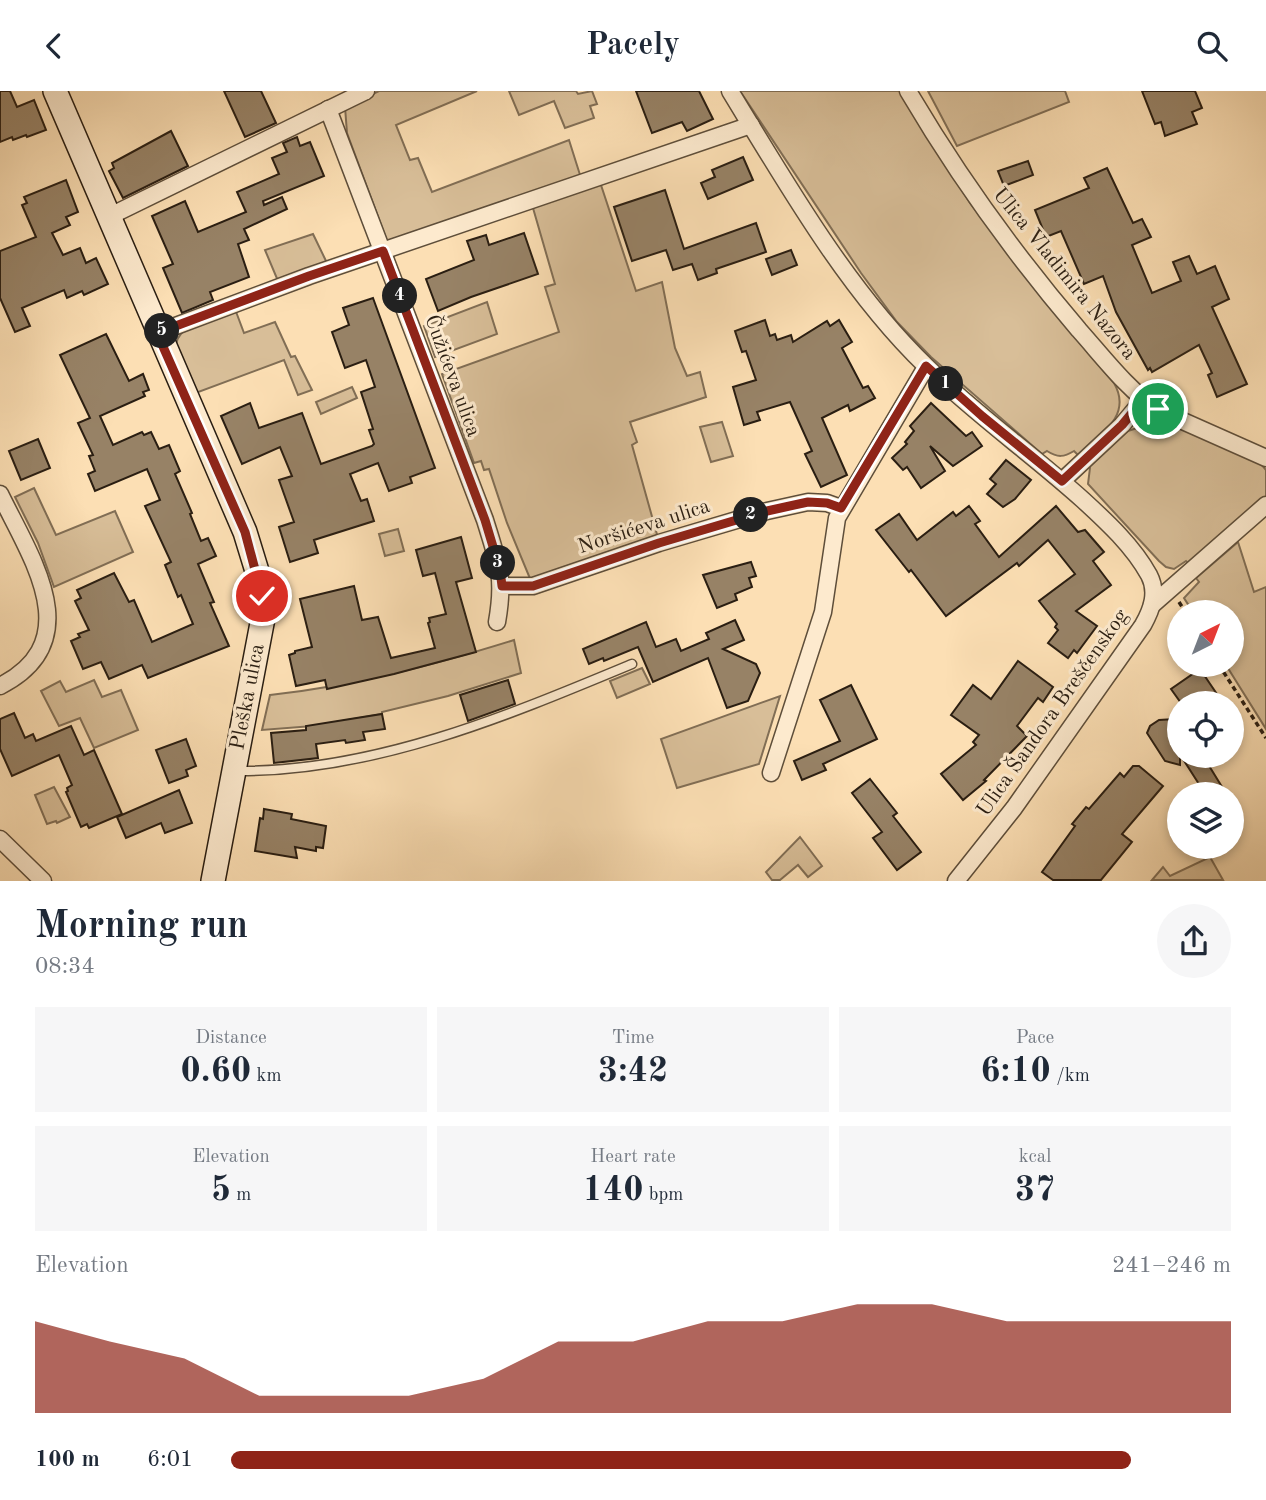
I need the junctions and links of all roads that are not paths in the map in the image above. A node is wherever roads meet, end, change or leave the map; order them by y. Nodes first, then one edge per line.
1 (55, 91) edge
2 (366, 91) edge
3 (730, 91) edge
4 (908, 91) edge
5 (328, 109) junction
6 (751, 125) junction
7 (108, 217) junction
8 (383, 251) junction
9 (157, 333) junction
10 (926, 366) junction
11 (1143, 400) junction
12 (1266, 458) edge
13 (1062, 481) junction
14 (0, 494) edge
15 (1266, 505) edge
16 (841, 508) junction
17 (502, 586) junction
18 (1152, 605) junction
19 (497, 622) dead end
20 (632, 664) dead end
21 (0, 686) edge
22 (234, 771) junction
23 (771, 773) dead end
24 (0, 839) edge
25 (43, 880) edge
26 (213, 880) edge
27 (956, 880) edge

1 - 7 street, Pleška ulica
2 - 5 street
3 - 6 street, Ulica Šandora Breščenskog
4 - 11 street, Ulica Vladimira Nazora
5 - 7 street
5 - 8 street, Čužićeva ulica
6 - 8 street
6 - 10 street, Ulica Šandora Breščenskog
7 - 9 street, Pleška ulica
8 - 9 street
8 - 17 street, Čužićeva ulica
9 - 22 street, Pleška ulica
10 - 13 street, Ulica Šandora Breščenskog
10 - 16 street
11 - 12 street, Ulica Vladimira Nazora
11 - 13 street
13 - 18 street, Ulica Šandora Breščenskog
14 - 21 street
15 - 18 street
16 - 17 street, Noršićeva ulica
16 - 23 street
17 - 19 street, Čužićeva ulica
18 - 27 street, Ulica Šandora Breščenskog
20 - 22 lane
22 - 26 street, Pleška ulica
24 - 25 street

